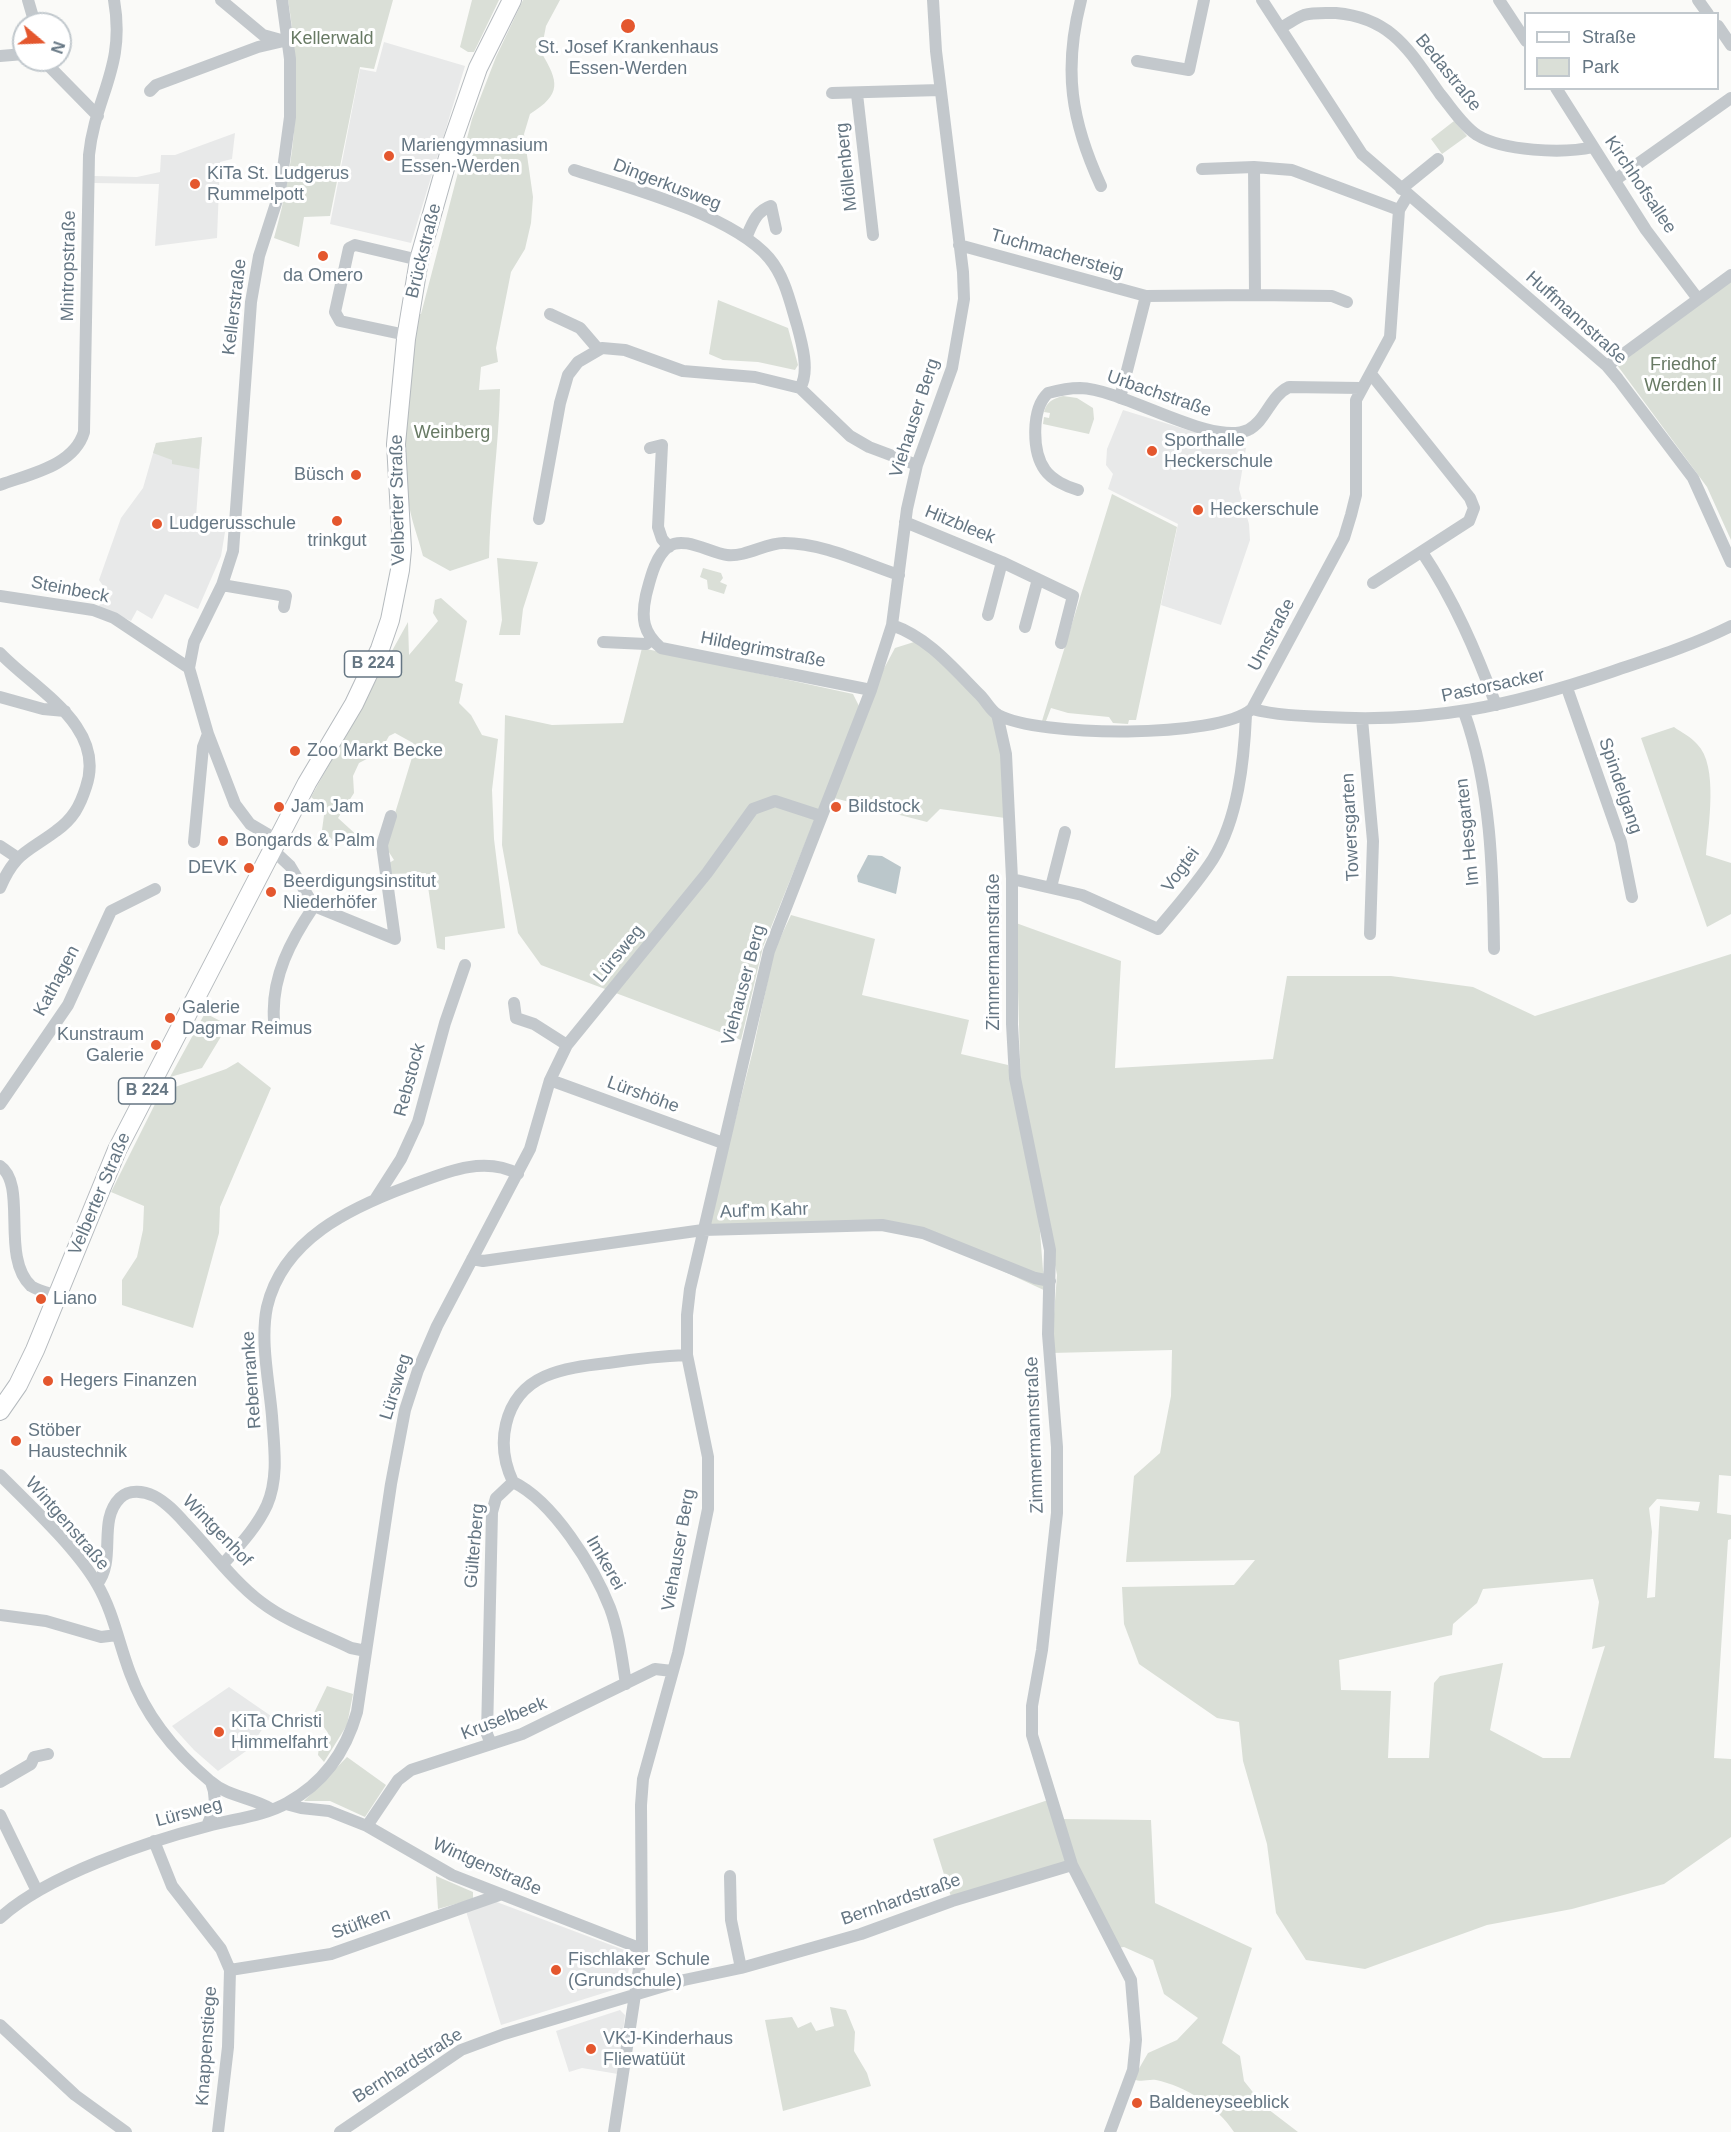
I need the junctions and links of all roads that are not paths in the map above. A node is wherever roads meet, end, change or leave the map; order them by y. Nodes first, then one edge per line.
1 (114, 0) edge
2 (220, 0) edge
3 (282, 0) edge
4 (512, 0) edge
5 (933, 0) edge
6 (1081, 0) edge
7 (1204, 0) edge
8 (1262, 0) edge
9 (1499, 0) edge
10 (1280, 28) junction
11 (1719, 28) edge
12 (1524, 38) edge
13 (288, 40) junction
14 (1731, 45) edge
15 (1137, 62) dead end
16 (56, 72) edge
17 (940, 90) junction
18 (1557, 90) edge
19 (150, 91) dead end
20 (832, 93) dead end
21 (857, 94) junction
22 (1731, 98) edge
23 (98, 116) junction
24 (1593, 147) junction
25 (1438, 159) dead end
26 (1254, 167) junction
27 (1202, 169) dead end
28 (574, 170) dead end
29 (1615, 180) junction
30 (1101, 186) dead end
31 (1404, 192) junction
32 (1399, 210) junction
33 (776, 229) dead end
34 (873, 235) dead end
35 (746, 238) junction
36 (959, 245) junction
37 (419, 260) junction
38 (1731, 275) edge
39 (1146, 296) junction
40 (1255, 296) junction
41 (1698, 299) junction
42 (1347, 302) dead end
43 (549, 314) dead end
44 (406, 335) junction
45 (598, 350) junction
46 (1607, 366) junction
47 (1371, 374) junction
48 (800, 388) junction
49 (1360, 388) junction
50 (1120, 398) junction
51 (650, 448) dead end
52 (916, 465) junction
53 (0, 485) edge
54 (1078, 490) dead end
55 (539, 519) dead end
56 (905, 522) junction
57 (669, 547) junction
58 (1422, 552) junction
59 (1002, 562) junction
60 (1731, 562) edge
61 (899, 575) junction
62 (1038, 579) junction
63 (1373, 583) dead end
64 (222, 585) junction
65 (0, 596) edge
66 (284, 607) dead end
67 (988, 615) dead end
68 (892, 625) junction
69 (1731, 626) edge
70 (1025, 627) dead end
71 (651, 640) junction
72 (603, 642) dead end
73 (1061, 643) dead end
74 (0, 653) edge
75 (189, 668) junction
76 (1567, 688) junction
77 (871, 690) junction
78 (0, 697) edge
79 (1496, 705) junction
80 (65, 711) junction
81 (1249, 712) junction
82 (1464, 712) junction
83 (997, 714) junction
84 (1362, 719) junction
85 (208, 734) junction
86 (391, 816) dead end
87 (821, 816) junction
88 (1065, 832) dead end
89 (194, 842) dead end
90 (0, 846) edge
91 (277, 846) junction
92 (18, 858) junction
93 (1012, 879) junction
94 (1051, 887) junction
95 (0, 888) edge
96 (155, 889) dead end
97 (1632, 897) dead end
98 (314, 906) junction
99 (1370, 934) dead end
100 (1494, 950) dead end
101 (465, 965) dead end
102 (514, 1003) dead end
103 (274, 1020) dead end
104 (567, 1045) junction
105 (550, 1080) junction
106 (0, 1104) edge
107 (723, 1143) junction
108 (0, 1166) edge
109 (518, 1174) junction
110 (376, 1198) junction
111 (703, 1230) junction
112 (472, 1259) junction
113 (1050, 1281) junction
114 (58, 1296) junction
115 (687, 1355) junction
116 (0, 1411) edge
117 (0, 1475) edge
118 (513, 1482) junction
119 (224, 1563) junction
120 (97, 1584) junction
121 (0, 1615) edge
122 (117, 1635) junction
123 (366, 1652) junction
124 (672, 1671) junction
125 (626, 1684) junction
126 (491, 1744) junction
127 (48, 1754) dead end
128 (0, 1782) edge
129 (211, 1782) junction
130 (286, 1804) junction
131 (271, 1809) junction
132 (0, 1815) edge
133 (207, 1826) junction
134 (367, 1826) junction
135 (154, 1841) junction
136 (1072, 1865) junction
137 (730, 1876) dead end
138 (38, 1891) junction
139 (499, 1895) junction
140 (0, 1918) edge
141 (642, 1949) junction
142 (741, 1968) junction
143 (230, 1970) junction
144 (636, 1994) junction
145 (0, 2025) edge
146 (126, 2132) edge
147 (218, 2132) edge
148 (340, 2132) edge
149 (614, 2132) edge
150 (1110, 2132) edge

1 - 23 street, Mintropstraße
2 - 13 street
3 - 13 street, Kellerstraße
4 - 37 main road, Brückstraße / B 224
5 - 17 street, Viehauser Berg
6 - 30 street
7 - 15 street
8 - 10 street, Huffmannstraße
9 - 12 street
10 - 24 street, Bedastraße
10 - 31 street, Huffmannstraße
11 - 14 street
13 - 19 street
13 - 64 street, Kellerstraße
16 - 23 street
17 - 21 street
17 - 36 street, Viehauser Berg
18 - 24 street, Kirchhofsallee
20 - 21 street
21 - 34 street, Möllenberg
22 - 29 street
23 - 53 street, Mintropstraße
24 - 29 street, Kirchhofsallee
25 - 31 street
26 - 27 street
26 - 32 street
26 - 40 street
28 - 35 street, Dingerkusweg
29 - 41 street, Kirchhofsallee
31 - 32 street
31 - 46 street, Huffmannstraße
32 - 47 street
33 - 35 street
35 - 48 street, Dingerkusweg
36 - 39 street, Tuchmachersteig
36 - 52 street, Viehauser Berg
37 - 44 main road, Brückstraße / B 224
37 - 44 street
38 - 41 street
39 - 40 street, Tuchmachersteig
39 - 50 street
40 - 42 street, Tuchmachersteig
41 - 46 street
43 - 45 street
44 - 91 main road, Velberter Straße / B 224
45 - 48 street
45 - 55 street
46 - 60 street, Huffmannstraße
47 - 49 street
47 - 58 street
48 - 52 street
49 - 50 street, Urbachstraße
49 - 81 street, Umstraße
50 - 54 street, Urbachstraße
51 - 57 street
52 - 56 street, Viehauser Berg
56 - 59 street, Hitzbleek
56 - 61 street, Viehauser Berg
57 - 61 street
57 - 71 street
58 - 63 street
58 - 79 street
59 - 62 street, Hitzbleek
59 - 67 street, Hitzbleek
61 - 68 street, Viehauser Berg
62 - 70 street
62 - 73 street, Hitzbleek
64 - 66 street
64 - 75 street, Kellerstraße
65 - 75 street, Steinbeck
68 - 77 street, Viehauser Berg
68 - 83 street
69 - 76 street, Pastorsacker
71 - 72 street, Hildegrimstraße
71 - 77 street, Hildegrimstraße
74 - 80 street
75 - 85 street, Kellerstraße
76 - 79 street, Pastorsacker
76 - 97 street, Spindelgang
77 - 87 street, Viehauser Berg
78 - 80 street
79 - 82 street, Pastorsacker
80 - 92 street
81 - 83 street
81 - 84 street, Pastorsacker
81 - 94 street, Vogtei
82 - 84 street, Pastorsacker
82 - 100 street, Im Hesgarten
83 - 93 street, Zimmermannstraße
84 - 99 street, Towersgarten
85 - 89 street
85 - 91 street, Kellerstraße
86 - 98 street
87 - 104 street, Lürsweg
87 - 107 street, Viehauser Berg
88 - 94 street
90 - 92 street
91 - 98 street
91 - 114 main road, Velberter Straße / B 224
92 - 95 street
93 - 94 street, Vogtei
93 - 113 street, Zimmermannstraße
96 - 106 street, Kathagen
98 - 103 street
101 - 110 street, Rebstock
102 - 104 street
104 - 105 street, Lürsweg
105 - 107 street, Lürshöhe
105 - 109 street, Lürsweg
107 - 111 street, Viehauser Berg
108 - 114 street
109 - 110 street, Rebenranke
109 - 112 street, Lürsweg
110 - 119 street, Rebenranke
111 - 112 street, Auf'm Kahr
111 - 113 street, Auf'm Kahr
111 - 115 street, Viehauser Berg
112 - 123 street, Lürsweg
113 - 136 street, Zimmermannstraße
114 - 116 main road, Velberter Straße / B 224
115 - 118 street
115 - 124 street, Viehauser Berg
117 - 120 street, Wintgenstraße
118 - 125 street, Imkerei
118 - 126 street, Gülterberg
119 - 120 street, Wintgenhof
119 - 123 street, Wintgenhof
120 - 122 street, Wintgenstraße
121 - 122 street
122 - 129 street, Wintgenstraße
123 - 130 street, Lürsweg
124 - 125 street, Kruselbeek
124 - 141 street, Viehauser Berg
125 - 126 street, Kruselbeek
126 - 134 street, Kruselbeek
127 - 128 street
129 - 131 street, Wintgenstraße
129 - 133 street
130 - 131 street, Lürsweg
130 - 134 street, Wintgenstraße
131 - 133 street, Lürsweg
132 - 138 street
133 - 135 street, Lürsweg
134 - 139 street, Wintgenstraße
135 - 138 street, Lürsweg
135 - 143 street, Knappenstiege
136 - 142 street, Bernhardstraße
136 - 150 street, Zimmermannstraße
137 - 142 street
138 - 140 street, Lürsweg
139 - 141 street, Wintgenstraße
139 - 143 street, Stüfken
141 - 144 street, Viehauser Berg
142 - 144 street, Bernhardstraße
143 - 147 street, Knappenstiege
144 - 148 street, Bernhardstraße
144 - 149 street, Viehauser Berg
145 - 146 street

